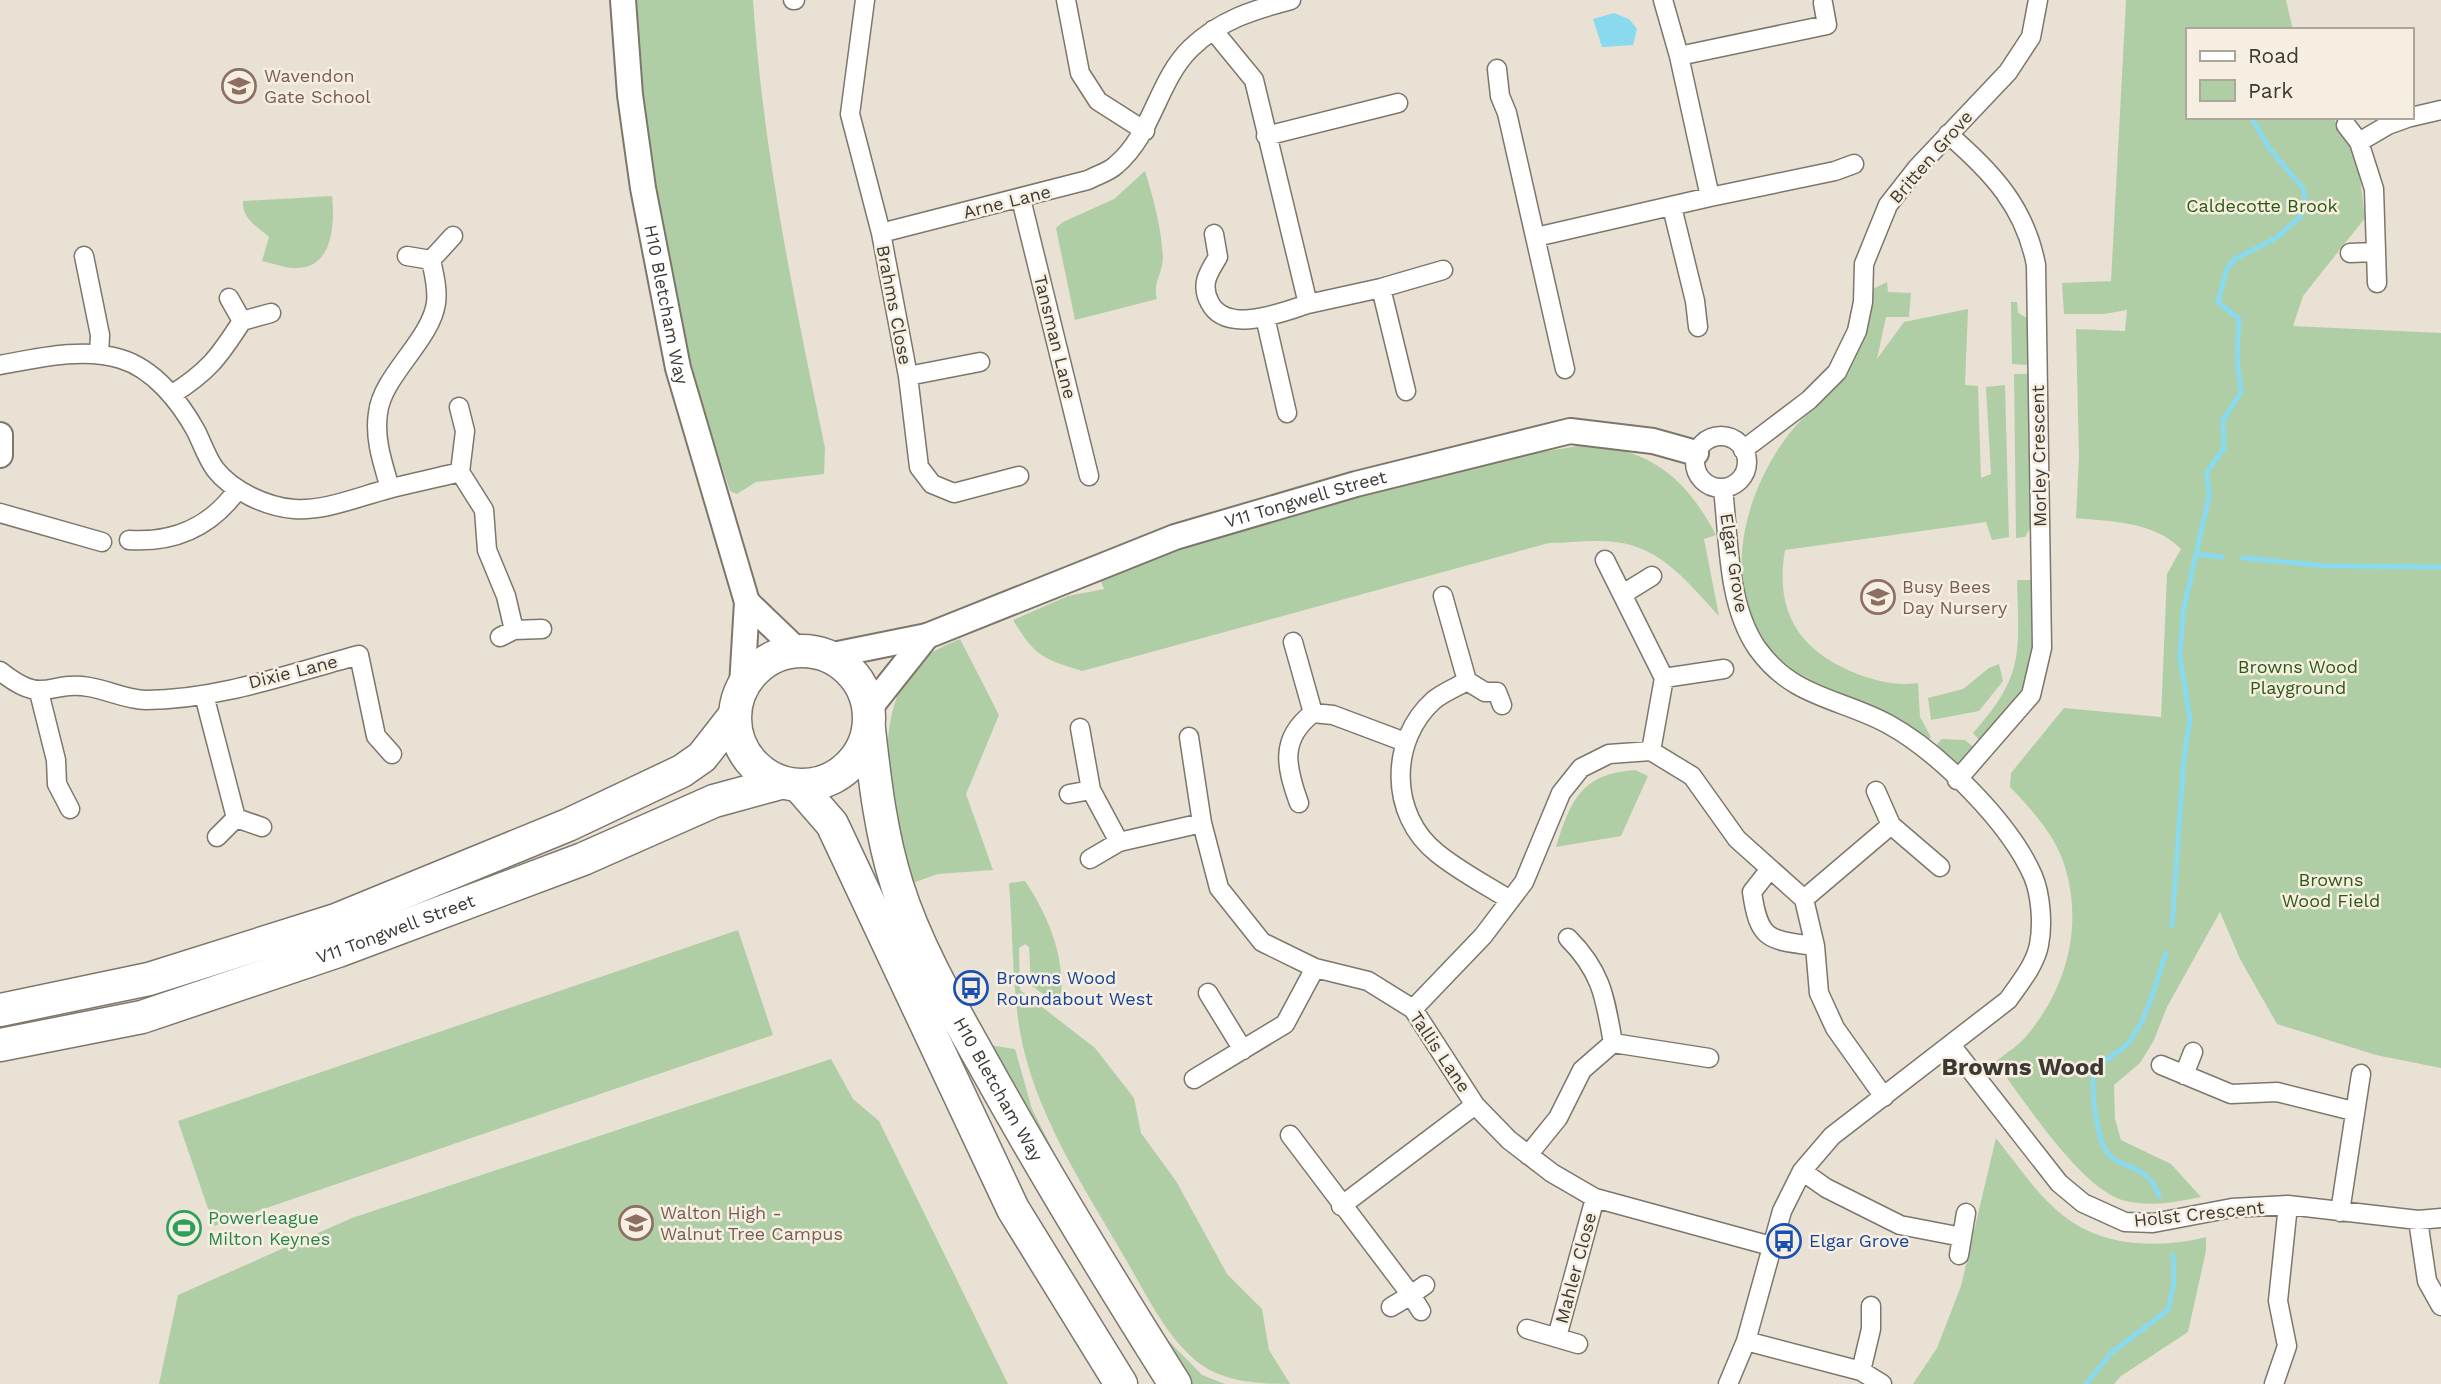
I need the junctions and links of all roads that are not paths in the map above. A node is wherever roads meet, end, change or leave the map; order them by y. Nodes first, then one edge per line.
1 (624, 0) edge
2 (865, 0) edge
3 (1066, 0) edge
4 (1291, 0) edge
5 (1663, 0) edge
6 (2038, 0) edge
7 (1823, 3) dead end
8 (1213, 30) junction
9 (1679, 56) junction
10 (1497, 69) dead end
11 (1398, 103) dead end
12 (2441, 110) edge
13 (2413, 117) edge
14 (2405, 119) edge
15 (2346, 125) dead end
16 (1145, 131) junction
17 (1948, 134) junction
18 (1266, 136) junction
19 (2359, 142) junction
20 (1854, 164) dead end
21 (1710, 197) junction
22 (1021, 199) junction
23 (1672, 207) junction
24 (881, 233) junction
25 (1214, 234) dead end
26 (453, 236) dead end
27 (1536, 237) junction
28 (2374, 252) junction
29 (2350, 253) dead end
30 (407, 256) dead end
31 (84, 257) dead end
32 (431, 260) junction
33 (1443, 270) dead end
34 (2377, 283) dead end
35 (1381, 288) junction
36 (229, 298) dead end
37 (1308, 304) junction
38 (271, 313) dead end
39 (1265, 317) junction
40 (242, 321) junction
41 (1698, 327) dead end
42 (99, 354) junction
43 (980, 362) dead end
44 (0, 365) edge
45 (1565, 369) dead end
46 (908, 376) junction
47 (1405, 391) dead end
48 (171, 395) junction
49 (459, 407) dead end
50 (1287, 413) dead end
51 (0, 435) edge
52 (1743, 450) junction
53 (1696, 453) junction
54 (0, 455) edge
55 (460, 472) junction
56 (1019, 476) dead end
57 (1089, 476) dead end
58 (390, 488) junction
59 (238, 489) junction
60 (1723, 489) junction
61 (0, 513) edge
62 (130, 540) dead end
63 (102, 542) dead end
64 (1605, 561) dead end
65 (1652, 576) dead end
66 (1623, 594) junction
67 (1443, 596) dead end
68 (747, 602) junction
69 (542, 629) dead end
70 (927, 635) junction
71 (1293, 642) dead end
72 (797, 650) junction
73 (828, 656) junction
74 (1724, 669) dead end
75 (0, 671) edge
76 (1664, 678) junction
77 (1467, 681) junction
78 (39, 692) junction
79 (204, 695) junction
80 (738, 701) junction
81 (1502, 705) dead end
82 (1312, 713) junction
83 (869, 719) junction
84 (1080, 728) dead end
85 (1189, 737) dead end
86 (1405, 742) junction
87 (1651, 751) junction
88 (392, 754) dead end
89 (1957, 780) junction
90 (789, 784) junction
91 (1091, 790) junction
92 (1876, 791) dead end
93 (1069, 794) dead end
94 (1299, 803) dead end
95 (70, 809) dead end
96 (236, 818) junction
97 (1202, 823) junction
98 (1891, 825) junction
99 (262, 827) dead end
100 (217, 837) dead end
101 (1119, 842) junction
102 (1090, 859) dead end
103 (1940, 867) dead end
104 (1770, 869) junction
105 (1804, 899) junction
106 (1510, 900) junction
107 (1568, 938) dead end
108 (1815, 946) junction
109 (907, 948) junction
110 (1315, 968) junction
111 (1208, 993) dead end
112 (1413, 1009) junction
113 (0, 1010) edge
114 (1613, 1043) junction
115 (0, 1045) edge
116 (1951, 1045) junction
117 (1243, 1050) junction
118 (2193, 1052) dead end
119 (1710, 1058) dead end
120 (2161, 1065) dead end
121 (2361, 1074) dead end
122 (2184, 1075) junction
123 (1194, 1079) dead end
124 (1884, 1097) junction
125 (1475, 1105) junction
126 (2353, 1111) junction
127 (1290, 1135) dead end
128 (1528, 1155) junction
129 (1802, 1171) junction
130 (1595, 1198) junction
131 (2288, 1205) junction
132 (1341, 1206) junction
133 (2340, 1212) junction
134 (1966, 1213) dead end
135 (2441, 1218) edge
136 (2417, 1220) junction
137 (1771, 1246) junction
138 (1418, 1290) junction
139 (2441, 1306) edge
140 (1391, 1307) dead end
141 (1871, 1307) dead end
142 (1422, 1311) dead end
143 (1527, 1329) dead end
144 (1556, 1337) junction
145 (1746, 1340) junction
146 (1578, 1344) dead end
147 (1861, 1371) junction
148 (1115, 1380) edge
149 (1175, 1384) edge
150 (1728, 1384) edge
151 (1882, 1384) edge
152 (2274, 1384) edge

1 - 68 street, H10 Bletcham Way
2 - 24 street
3 - 16 street
4 - 8 street, Arne Lane
5 - 9 street
6 - 17 street, Britten Grove
7 - 9 street
8 - 16 street, Arne Lane
8 - 18 street
9 - 21 street
10 - 27 street
11 - 18 street
12 - 13 street
14 - 19 street
15 - 19 street
16 - 22 street, Arne Lane
17 - 52 street, Britten Grove
17 - 89 street, Morley Crescent
18 - 37 street
19 - 28 street
20 - 21 street
21 - 23 street
22 - 24 street, Arne Lane
22 - 57 street, Tansman Lane
23 - 27 street
23 - 41 street
24 - 46 street, Brahms Close
25 - 39 street
26 - 32 street
27 - 45 street
28 - 29 street
28 - 34 street
30 - 32 street
31 - 42 street
32 - 58 street
33 - 35 street
35 - 37 street
35 - 47 street
36 - 40 street
37 - 39 street
38 - 40 street
39 - 50 street
40 - 48 street
42 - 44 street
42 - 48 street
43 - 46 street, Brahms Close
46 - 56 street, Brahms Close
48 - 59 street
49 - 55 street
51 - 54 street
52 - 53 street
52 - 60 street
53 - 60 street
53 - 70 street, V11 Tongwell Street
55 - 58 street
55 - 69 street
58 - 59 street
59 - 62 street
60 - 89 street, Elgar Grove
61 - 63 street
64 - 66 street
65 - 66 street
66 - 76 street
67 - 77 street
68 - 72 street
68 - 80 street, H10 Bletcham Way
70 - 73 street, V11 Tongwell Street
70 - 83 street
71 - 82 street
72 - 73 highway
72 - 80 highway
73 - 83 highway
74 - 76 street
75 - 78 street
76 - 87 street
77 - 81 street
77 - 86 street
78 - 79 street, Dixie Lane
78 - 95 street
79 - 88 street, Dixie Lane
79 - 96 street
80 - 90 highway
80 - 113 highway, V11 Tongwell Street
82 - 86 street
82 - 94 street
83 - 90 highway
83 - 109 highway, H10 Bletcham Way
84 - 91 street
85 - 97 street, Tallis Lane
86 - 106 street
87 - 104 street
87 - 106 street
89 - 116 street, Elgar Grove
90 - 109 highway, H10 Bletcham Way
90 - 115 highway, V11 Tongwell Street
91 - 93 street
91 - 101 street
92 - 98 street
96 - 99 street
96 - 100 street
97 - 101 street
97 - 110 street, Tallis Lane
98 - 103 street
98 - 105 street
101 - 102 street
104 - 105 street
104 - 108 street
105 - 108 street
106 - 112 street
107 - 114 street
108 - 124 street
109 - 148 highway, H10 Bletcham Way
109 - 149 highway, H10 Bletcham Way
110 - 112 street, Tallis Lane
110 - 117 street
111 - 117 street
112 - 125 street, Tallis Lane
114 - 119 street
114 - 128 street
116 - 124 street, Elgar Grove
116 - 131 street, Holst Crescent
117 - 123 street
118 - 122 street
120 - 122 street
121 - 126 street
122 - 126 street
124 - 129 street, Elgar Grove
125 - 128 street, Tallis Lane
125 - 132 street
126 - 133 street
127 - 132 street
128 - 130 street, Tallis Lane
129 - 134 street
129 - 137 street, Elgar Grove
130 - 137 street, Tallis Lane
130 - 144 street, Mahler Close
131 - 133 street, Holst Crescent
131 - 152 street
132 - 138 street
133 - 136 street, Holst Crescent
135 - 136 street, Holst Crescent
136 - 139 street
137 - 145 street, Elgar Grove
138 - 140 street
138 - 142 street
141 - 147 street
143 - 144 street, Mahler Close
144 - 146 street, Mahler Close
145 - 147 street
145 - 150 street, Elgar Grove
147 - 151 street

